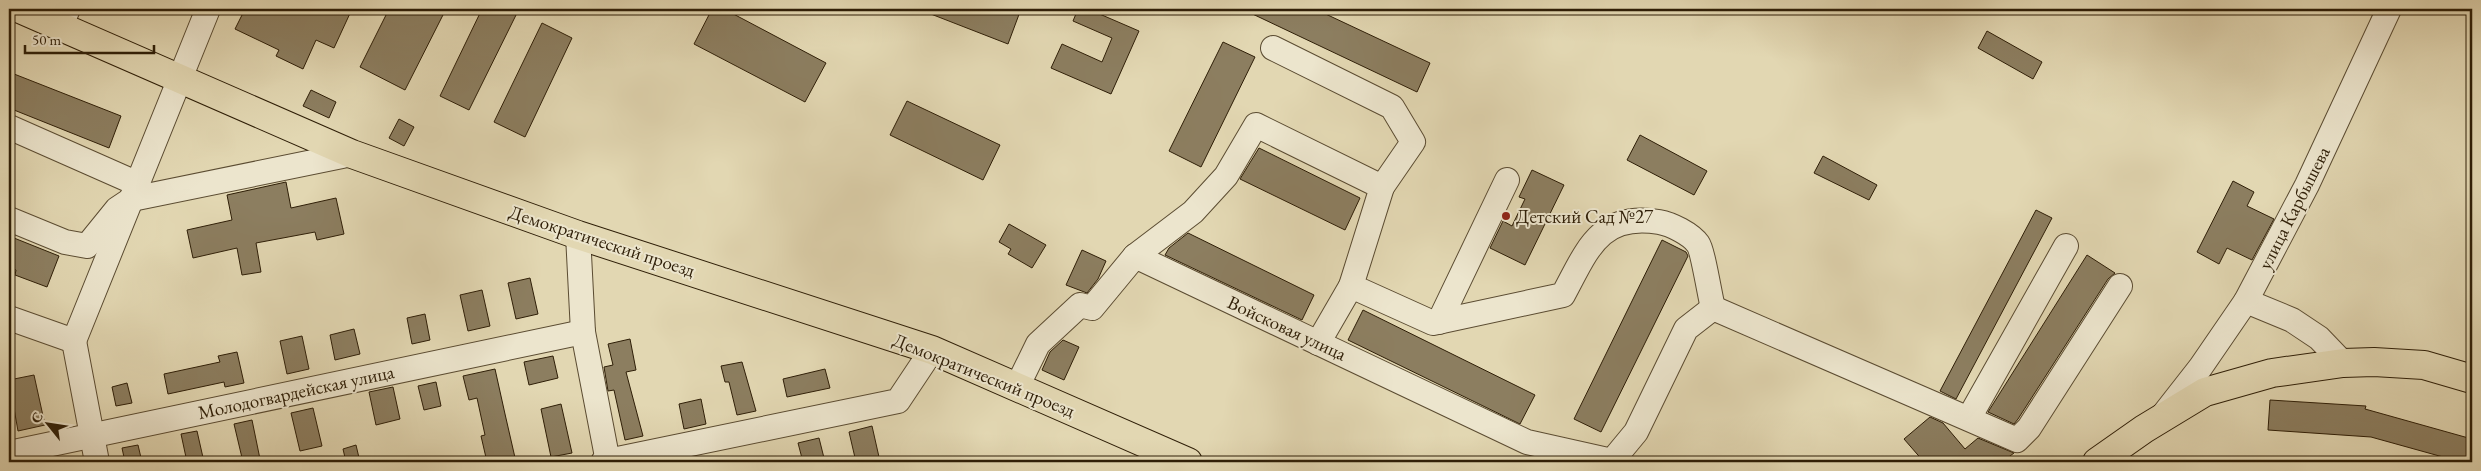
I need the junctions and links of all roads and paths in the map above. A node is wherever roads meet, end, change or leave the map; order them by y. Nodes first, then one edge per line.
1 (20, 9) edge
2 (208, 9) edge
3 (2389, 9) edge
4 (64, 18) edge
5 (1273, 48) dead end
6 (178, 80) junction
7 (9, 127) edge
8 (352, 154) junction
9 (1507, 180) dead end
10 (1382, 187) junction
11 (135, 191) junction
12 (9, 219) edge
13 (578, 235) junction
14 (2066, 246) dead end
15 (1135, 256) junction
16 (1350, 286) junction
17 (2120, 286) dead end
18 (2246, 301) junction
19 (1713, 308) junction
20 (9, 318) edge
21 (1439, 322) junction
22 (583, 332) junction
23 (74, 341) junction
24 (1318, 343) junction
25 (932, 350) junction
26 (2343, 363) junction
27 (2472, 379) edge
28 (1017, 387) junction
29 (1970, 418) junction
30 (2161, 418) junction
31 (92, 435) junction
32 (9, 453) edge
33 (1167, 459) edge
34 (1612, 461) edge
35 (97, 462) edge
36 (606, 462) edge
37 (2097, 462) edge

1 - 4 main road, Демократический проезд
2 - 6 street
3 - 18 street, улица Карбышева
4 - 6 main road, Демократический проезд
5 - 10 street
6 - 8 main road, Демократический проезд
6 - 11 street
7 - 11 street
8 - 11 street
8 - 13 main road, Демократический проезд
9 - 21 street
10 - 15 street
10 - 16 street
11 - 12 street
11 - 23 street
13 - 22 street
13 - 25 main road, Демократический проезд
14 - 29 street
15 - 24 street, Войсковая улица
15 - 28 street
16 - 21 street
16 - 24 street
17 - 29 street
18 - 26 street
18 - 30 street, улица Карбышева
19 - 21 street
19 - 29 street
19 - 34 street
20 - 23 street
22 - 31 street, Молодогвардейская улица
22 - 36 street
23 - 31 street
24 - 34 street, Войсковая улица
25 - 28 main road, Демократический проезд
25 - 36 street
26 - 27 main road
26 - 30 main road
28 - 33 main road, Демократический проезд
30 - 37 main road
31 - 32 street, Молодогвардейская улица
31 - 35 street

